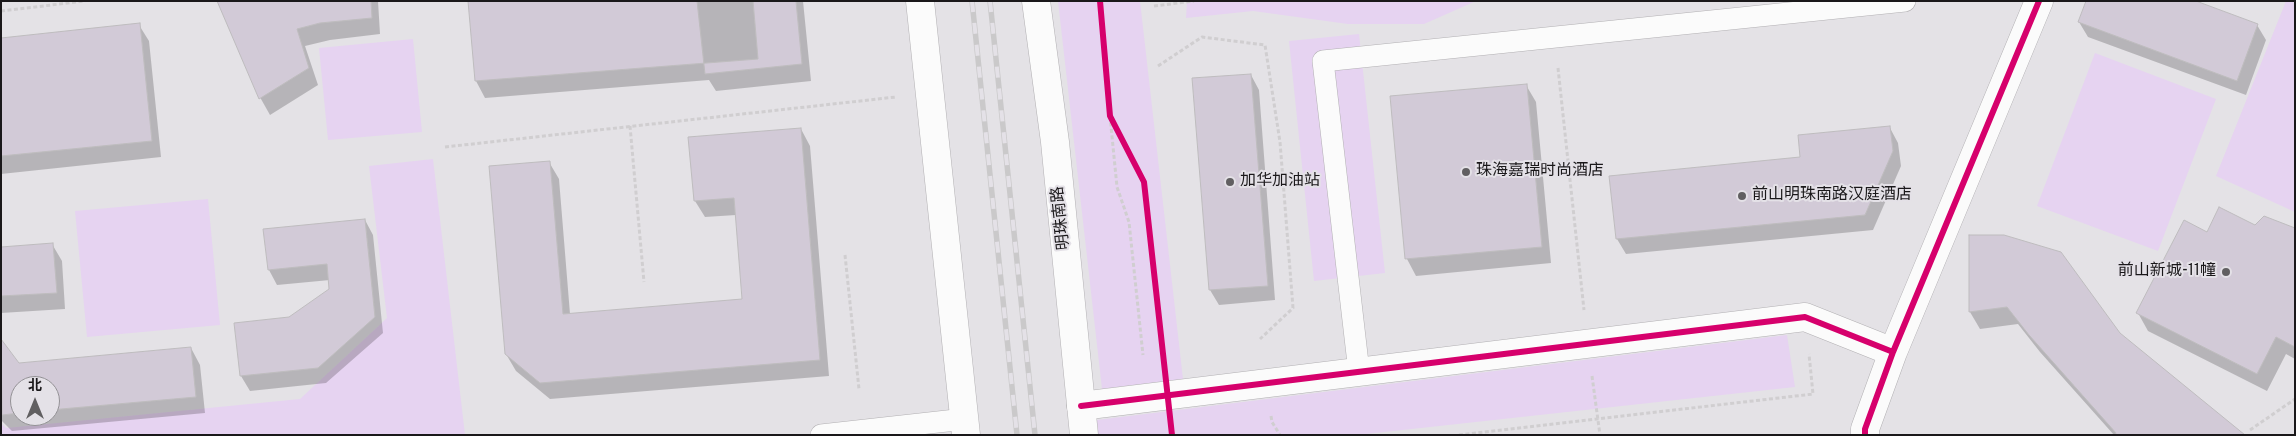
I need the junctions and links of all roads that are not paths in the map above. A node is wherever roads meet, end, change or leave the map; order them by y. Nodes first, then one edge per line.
1 (920, 1) edge
2 (1036, 1) edge
3 (1905, 1) edge
4 (2039, 1) edge
5 (1893, 352) junction
6 (1359, 372) junction
7 (1081, 406) junction
8 (966, 427) edge
9 (821, 435) edge
10 (1084, 435) edge
11 (1865, 435) edge

1 - 8 main road
2 - 7 main road, 明珠南路
3 - 6 lane
4 - 5 main road
5 - 6 main road
5 - 11 main road
6 - 7 main road
7 - 10 main road, 明珠南路
8 - 9 lane

